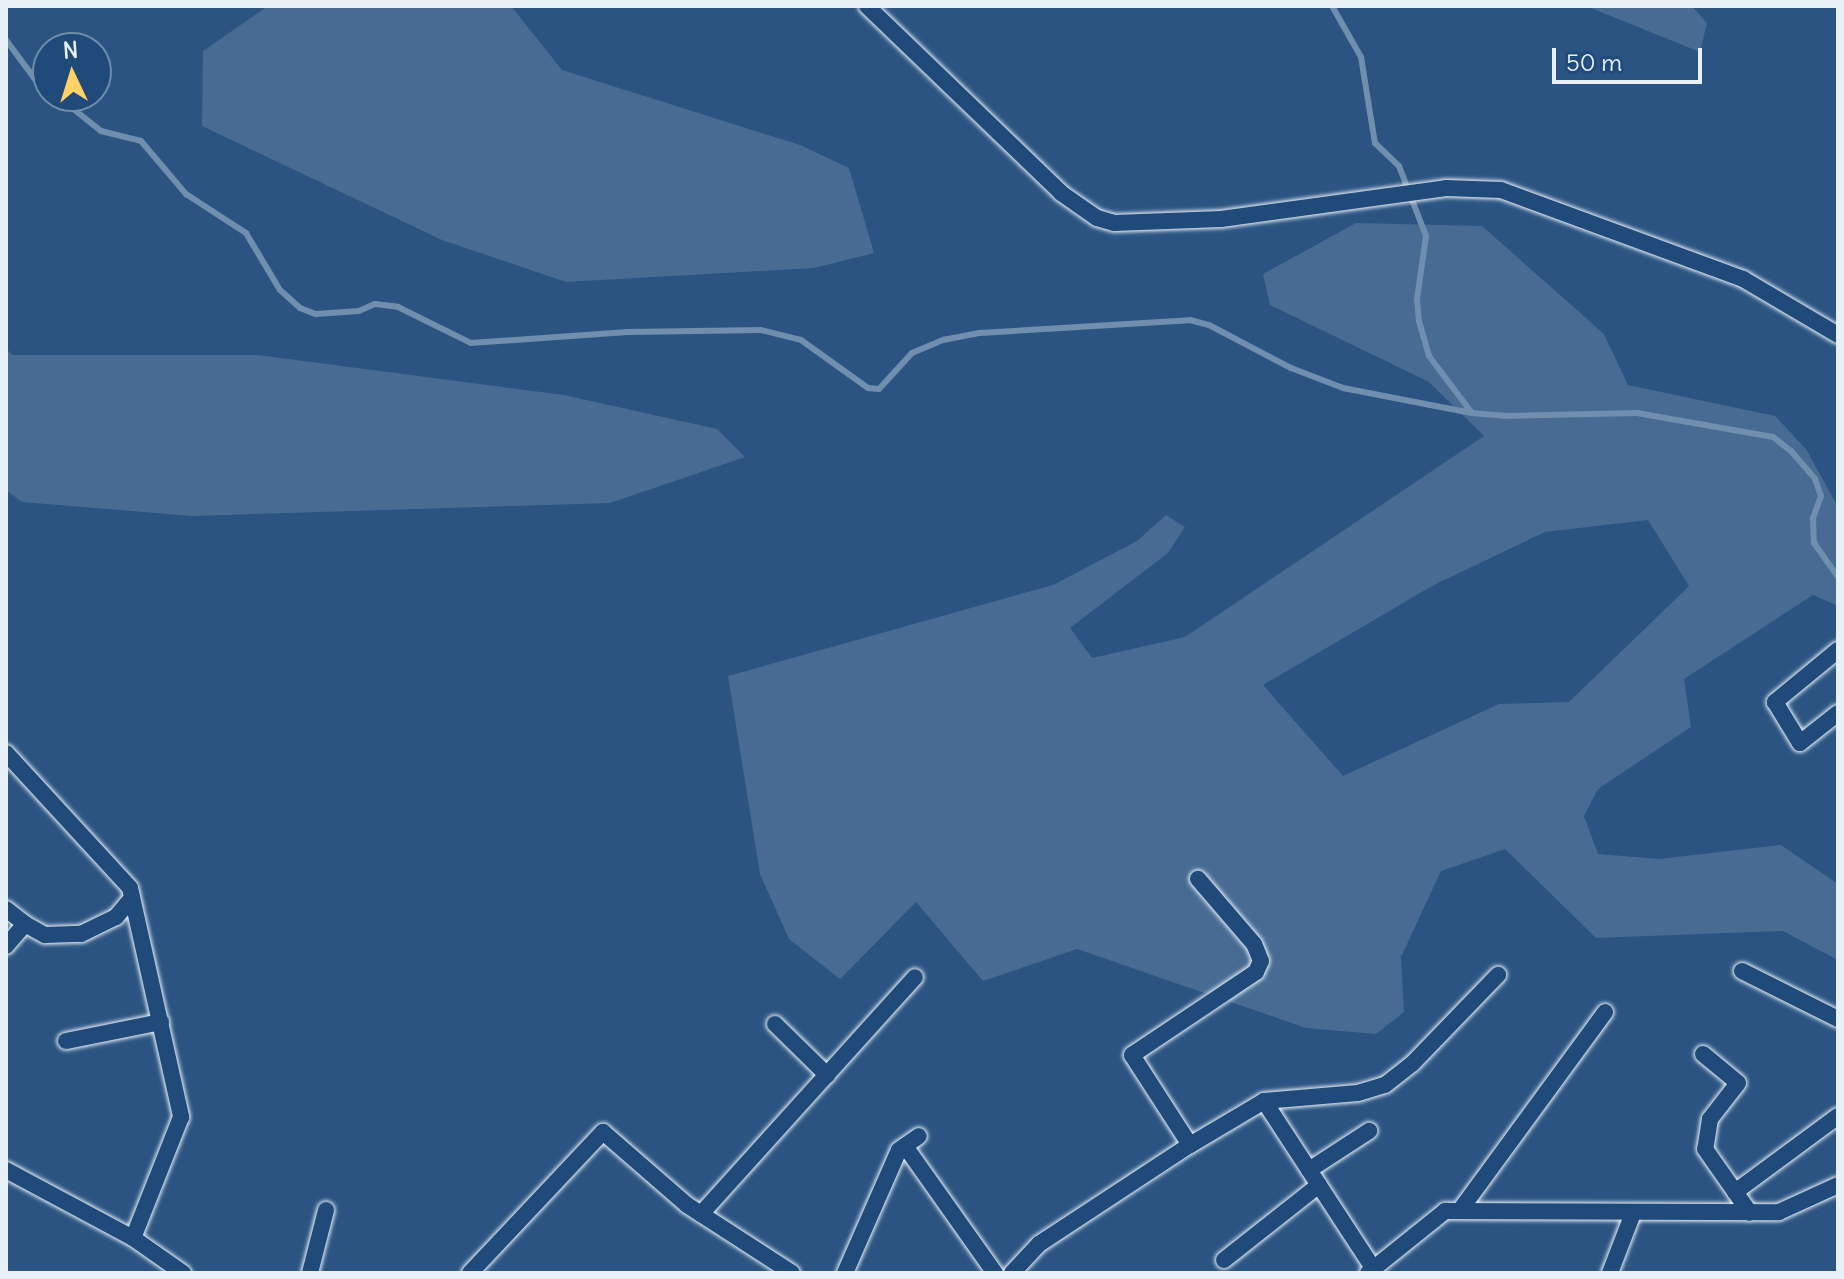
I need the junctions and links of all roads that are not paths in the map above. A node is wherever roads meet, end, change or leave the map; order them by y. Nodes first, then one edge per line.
1 (867, 6) edge
2 (1838, 335) edge
3 (1838, 650) edge
4 (1838, 713) edge
5 (6, 753) edge
6 (1198, 879) dead end
7 (132, 898) junction
8 (6, 909) edge
9 (25, 924) junction
10 (6, 946) edge
11 (1742, 971) dead end
12 (1498, 975) dead end
13 (915, 977) dead end
14 (1605, 1012) dead end
15 (1838, 1019) edge
16 (161, 1022) junction
17 (775, 1024) dead end
18 (66, 1041) dead end
19 (1703, 1054) dead end
20 (827, 1075) junction
21 (1264, 1101) junction
22 (1838, 1116) edge
23 (1369, 1131) dead end
24 (1190, 1145) junction
25 (6, 1170) edge
26 (1309, 1170) junction
27 (1319, 1185) junction
28 (1838, 1185) edge
29 (1735, 1192) junction
30 (1461, 1209) junction
31 (326, 1210) dead end
32 (1633, 1213) junction
33 (1750, 1213) junction
34 (701, 1214) junction
35 (133, 1238) junction
36 (1224, 1260) dead end
37 (1370, 1271) edge
38 (183, 1273) edge
39 (310, 1273) edge
40 (470, 1273) edge
41 (792, 1273) edge
42 (845, 1273) edge
43 (995, 1273) edge
44 (1012, 1273) edge
45 (1610, 1273) edge

1 - 2 street
3 - 4 street
5 - 7 street
6 - 24 street
7 - 9 street
7 - 16 street
8 - 9 street
9 - 10 street
11 - 15 street
12 - 21 street
13 - 20 street
14 - 30 street
16 - 18 street
16 - 35 street
17 - 20 street
19 - 29 street
20 - 34 street
21 - 24 street
21 - 26 street
22 - 29 street
23 - 26 street
24 - 44 street
25 - 35 street
26 - 27 street
27 - 36 street
27 - 37 street
28 - 33 street
29 - 33 street
30 - 32 street
30 - 37 street
31 - 39 street
32 - 33 street
32 - 45 street
34 - 40 street
34 - 41 street
35 - 38 street
42 - 43 street

